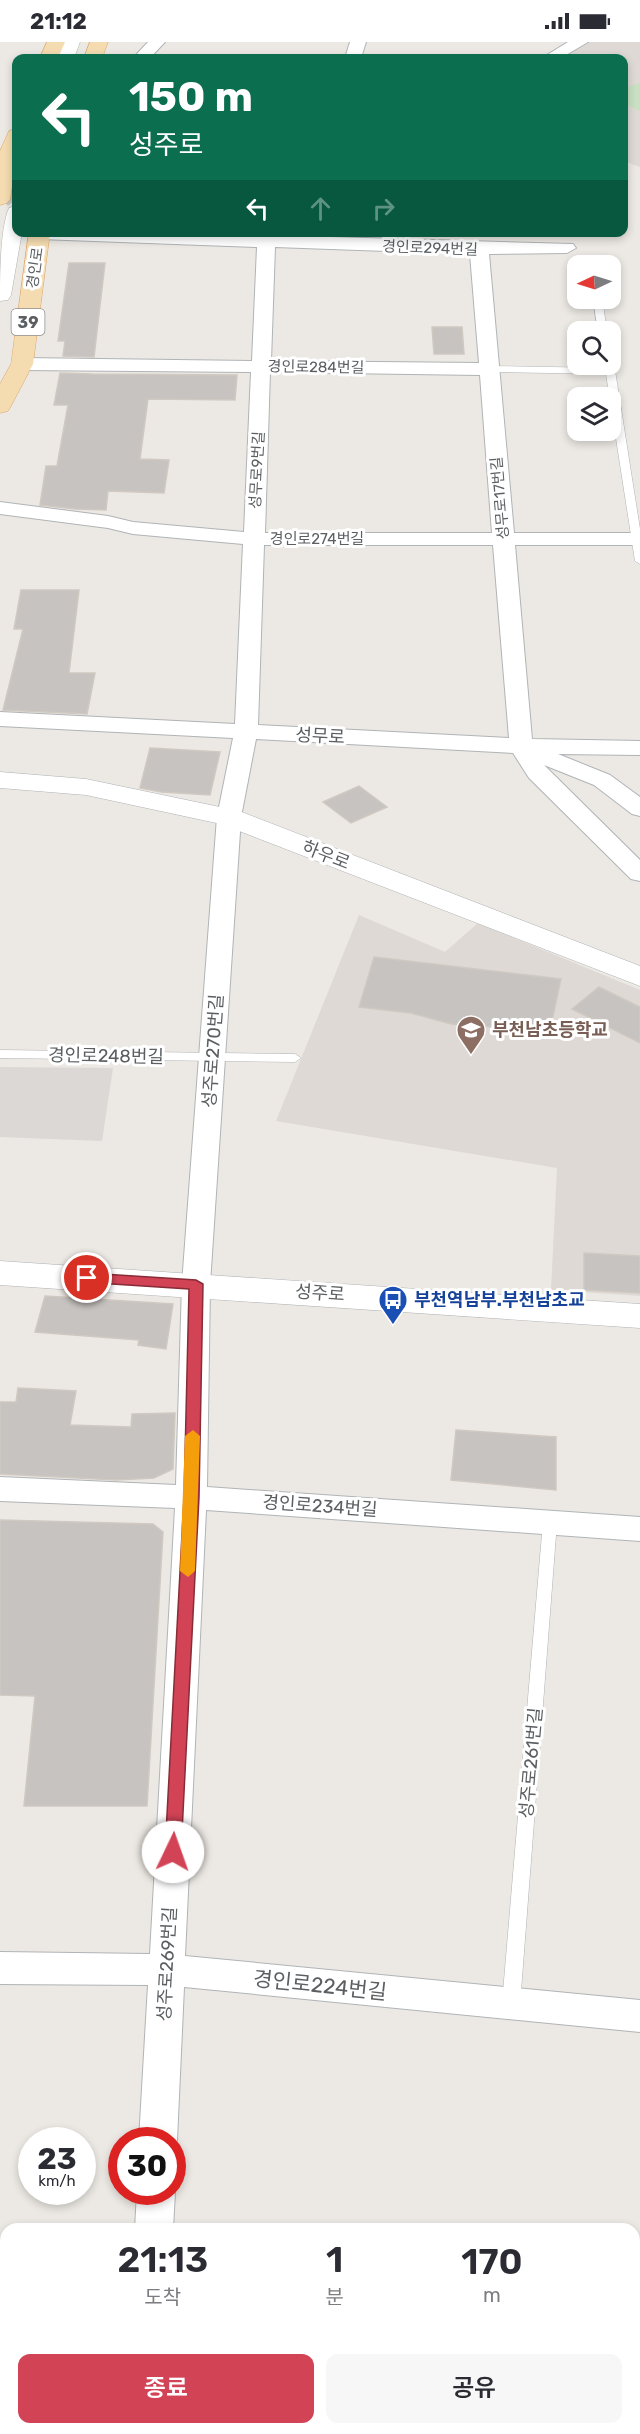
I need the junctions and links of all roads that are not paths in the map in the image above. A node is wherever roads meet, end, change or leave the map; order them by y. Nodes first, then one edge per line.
1 (157, 42) edge
2 (580, 42) edge
3 (145, 54) edge
4 (558, 54) edge
5 (12, 146) edge
6 (0, 199) edge
7 (12, 233) edge
8 (33, 237) edge
9 (34, 237) edge
10 (127, 237) edge
11 (266, 243) junction
12 (567, 248) dead end
13 (479, 249) junction
14 (0, 295) edge
15 (22, 364) junction
16 (261, 367) junction
17 (567, 368) edge
18 (489, 369) junction
19 (0, 372) edge
20 (611, 375) edge
21 (0, 406) edge
22 (0, 508) edge
23 (254, 538) junction
24 (503, 539) junction
25 (639, 547) edge
26 (0, 720) edge
27 (246, 732) junction
28 (521, 746) junction
29 (640, 748) edge
30 (0, 780) edge
31 (640, 809) edge
32 (229, 817) junction
33 (640, 874) edge
34 (640, 977) edge
35 (0, 1054) edge
36 (213, 1058) junction
37 (296, 1058) dead end
38 (0, 1273) edge
39 (196, 1284) junction
40 (640, 1316) edge
41 (0, 1489) edge
42 (191, 1497) junction
43 (550, 1522) junction
44 (640, 1530) edge
45 (0, 1968) edge
46 (167, 1970) junction
47 (512, 2004) junction
48 (640, 2016) edge
49 (159, 2127) edge
50 (155, 2205) edge
51 (154, 2223) edge

1 - 3 street
2 - 4 street
5 - 6 main road
7 - 14 street
8 - 19 main road, 경인로 / 39
9 - 15 main road, 경인로 / 39
10 - 11 street, 경인로294번길
11 - 13 street, 경인로294번길
11 - 16 street, 성무로9번길
12 - 13 street, 경인로294번길
13 - 18 street, 성무로17번길
15 - 16 street, 경인로284번길
15 - 21 main road, 경인로 / 39
16 - 18 street, 경인로284번길
16 - 23 street, 성무로9번길
17 - 18 lane, 경인로284번길
18 - 24 street, 성무로17번길
20 - 25 lane
22 - 23 street, 경인로274번길
23 - 24 street, 경인로274번길
23 - 27 street, 성무로9번길
24 - 25 street, 경인로274번길
24 - 28 street, 성무로17번길
26 - 27 street, 성무로
27 - 28 street, 성무로
27 - 32 street, 성주로270번길
28 - 29 street, 성무로
28 - 31 street
28 - 33 street
30 - 32 street, 하우로
32 - 34 street, 하우로
32 - 36 street, 성주로270번길
35 - 36 lane, 경인로248번길
36 - 37 lane, 경인로248번길
36 - 39 street, 성주로270번길
38 - 39 street, 성주로
39 - 40 street, 성주로
39 - 42 street, 성주로269번길
41 - 42 street, 경인로234번길
42 - 43 street, 경인로234번길
42 - 46 street, 성주로269번길
43 - 44 street, 경인로234번길
43 - 47 lane, 성주로261번길
45 - 46 street, 경인로224번길
46 - 47 street, 경인로224번길
46 - 49 street, 성주로269번길
47 - 48 street, 경인로224번길
50 - 51 street

